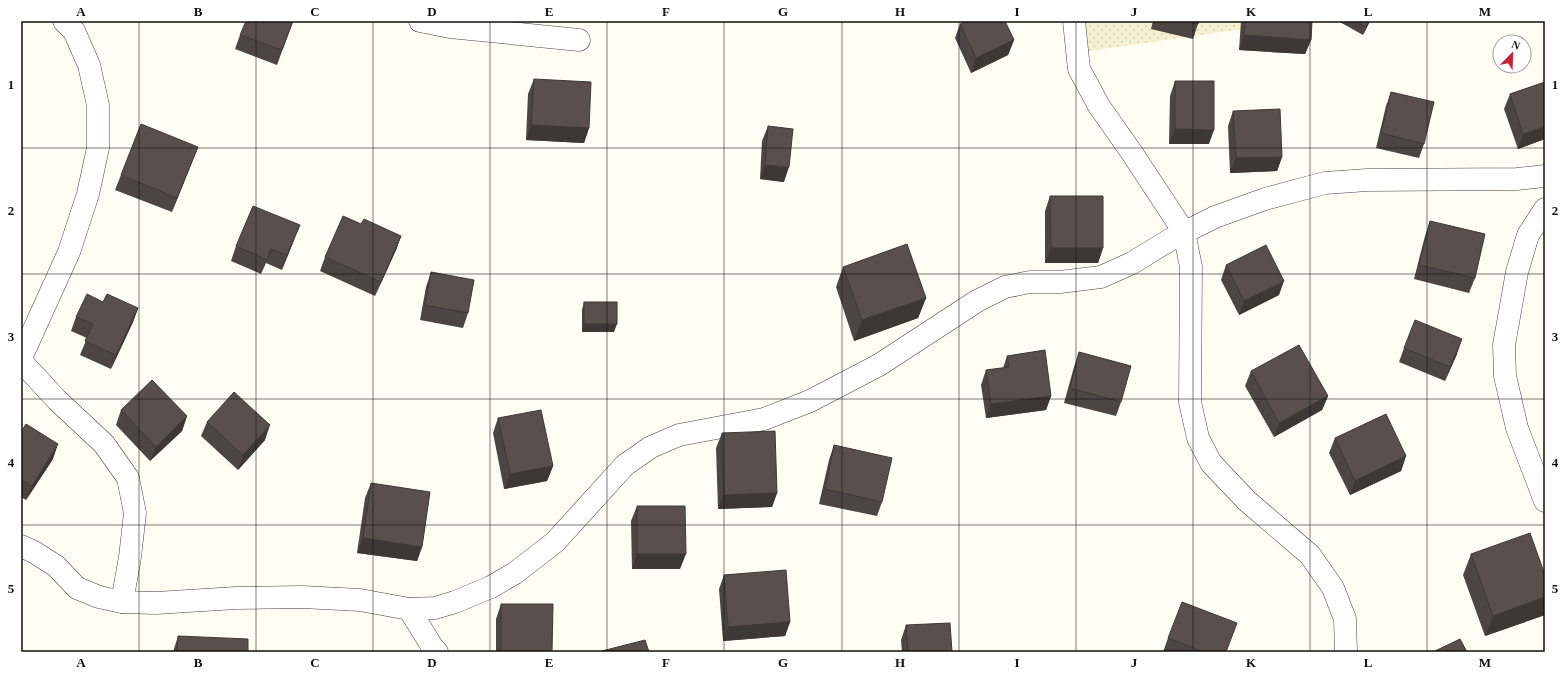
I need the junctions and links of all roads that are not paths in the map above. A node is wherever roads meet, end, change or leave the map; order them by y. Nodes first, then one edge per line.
1 (64, 21) edge
2 (420, 21) edge
3 (1074, 21) edge
4 (579, 40) dead end
5 (1545, 176) edge
6 (1545, 209) edge
7 (1184, 232) junction
8 (21, 360) edge
9 (1545, 501) edge
10 (21, 546) edge
11 (122, 602) junction
12 (409, 609) junction
13 (437, 652) edge
14 (1346, 652) edge

1 - 8 street
2 - 4 street
3 - 7 street
5 - 7 street
6 - 9 street
7 - 12 street
7 - 14 street
8 - 11 street
10 - 11 street
11 - 12 street
12 - 13 street

